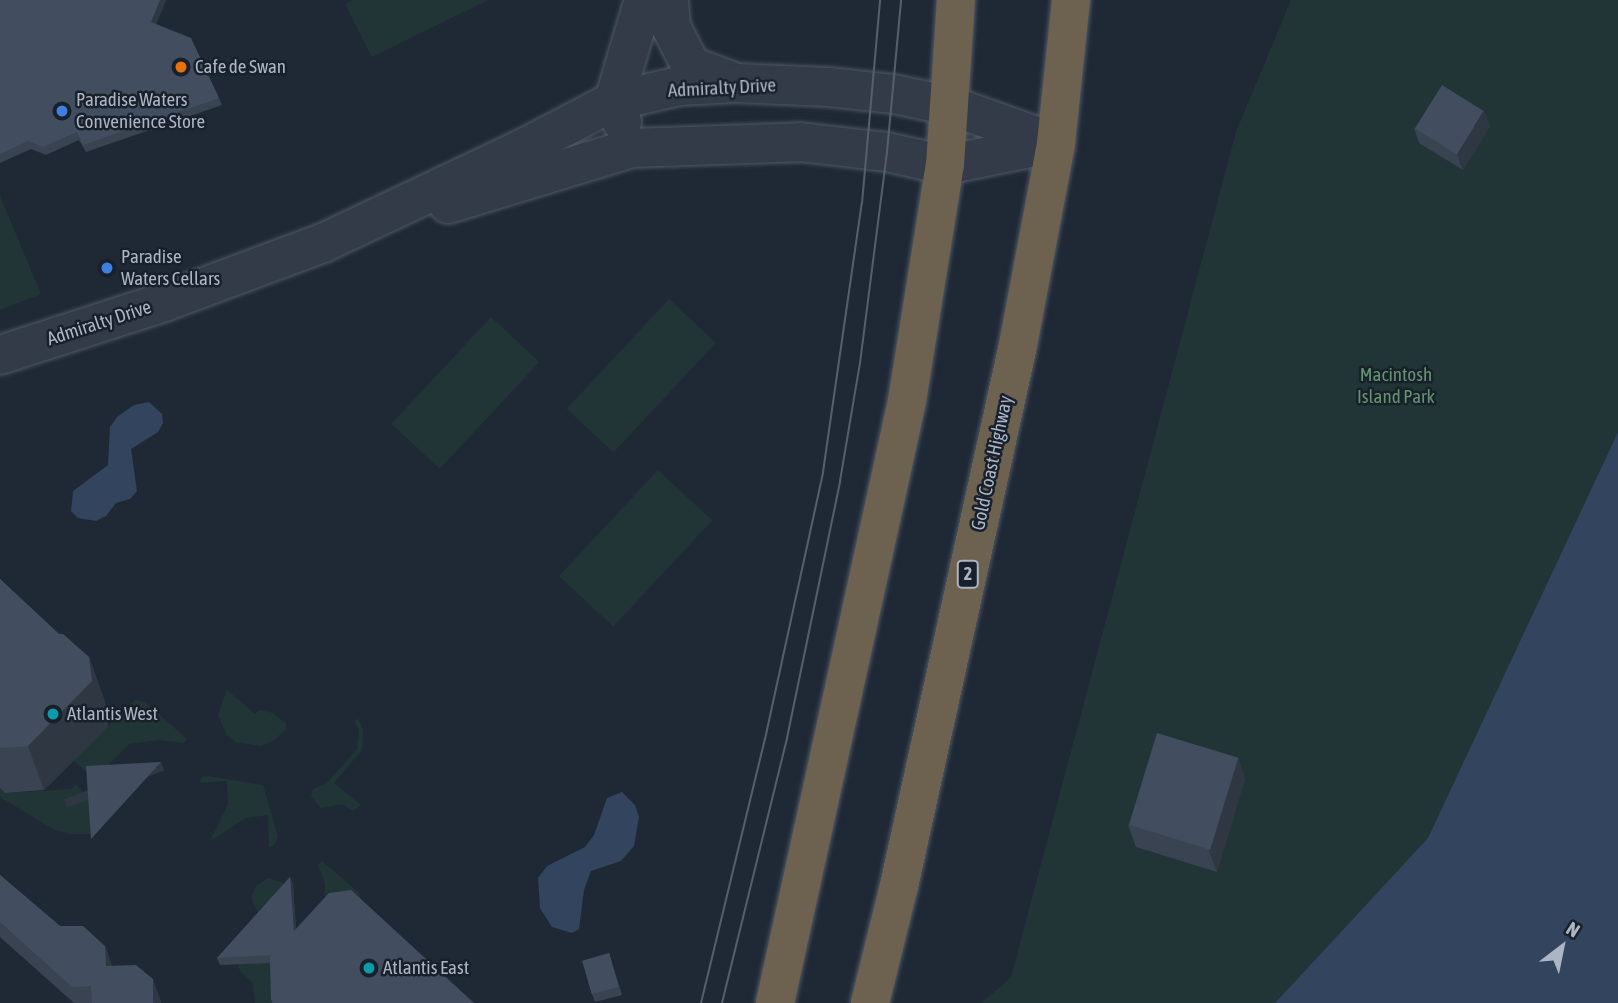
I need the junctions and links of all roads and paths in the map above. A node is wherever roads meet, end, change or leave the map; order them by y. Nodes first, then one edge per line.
1 (644, 0) edge
2 (669, 0) edge
3 (956, 0) edge
4 (1071, 0) edge
5 (736, 83) junction
6 (614, 101) junction
7 (951, 106) junction
8 (1056, 143) junction
9 (632, 148) junction
10 (945, 164) junction
11 (354, 229) junction
12 (0, 355) edge
13 (775, 1003) edge
14 (870, 1003) edge

1 - 6 street
2 - 5 street
3 - 7 highway
4 - 8 highway, Gold Coast Highway / 2
5 - 6 street, Admiralty Drive
5 - 7 street, Admiralty Drive
6 - 9 street
6 - 11 street, Admiralty Drive
7 - 8 street, Admiralty Drive
7 - 10 highway
8 - 10 street
8 - 14 highway, Gold Coast Highway / 2
9 - 10 street, Admiralty Drive
9 - 11 street, Admiralty Drive
10 - 13 highway
11 - 12 street, Admiralty Drive

